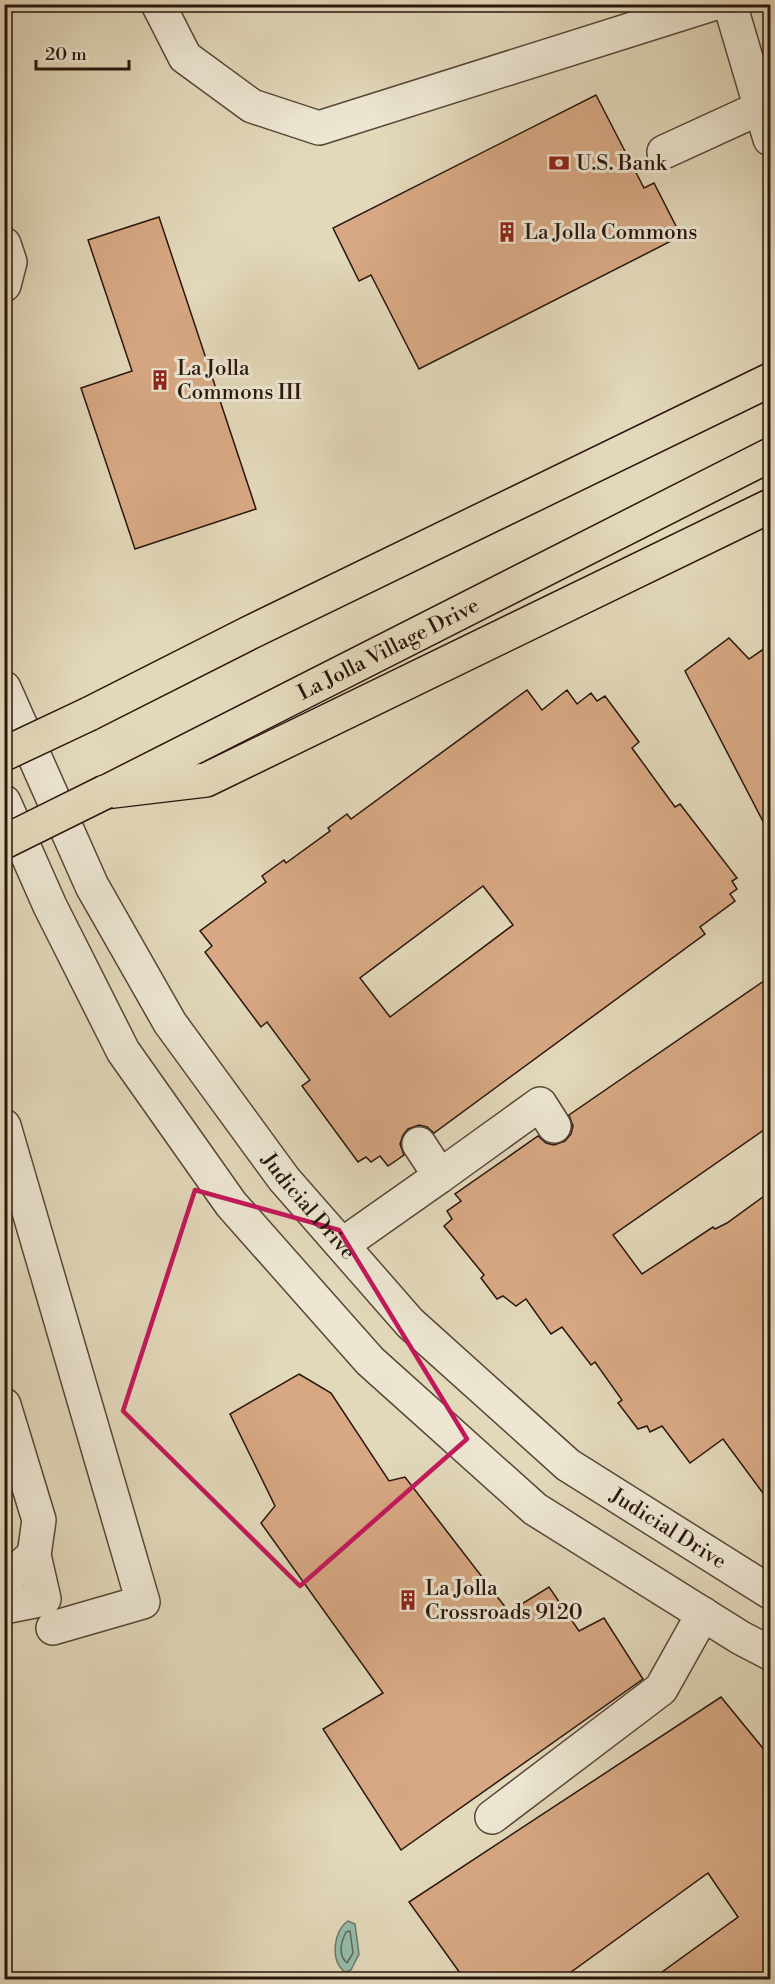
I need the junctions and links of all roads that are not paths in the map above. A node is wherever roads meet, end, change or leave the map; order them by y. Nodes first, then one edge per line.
1 (158, 4) edge
2 (712, 4) edge
3 (730, 4) edge
4 (762, 107) junction
5 (771, 139) edge
6 (664, 152) dead end
7 (4, 244) edge
8 (4, 285) edge
9 (771, 380) edge
10 (771, 455) edge
11 (771, 506) edge
12 (4, 688) edge
13 (4, 754) edge
14 (105, 792) junction
15 (4, 802) edge
16 (4, 842) edge
17 (4, 1125) edge
18 (554, 1126) dead end
19 (419, 1144) dead end
20 (440, 1176) junction
21 (342, 1245) junction
22 (4, 1405) edge
23 (17, 1496) edge
24 (34, 1554) junction
25 (4, 1581) edge
26 (771, 1592) edge
27 (4, 1607) edge
28 (48, 1613) junction
29 (702, 1614) junction
30 (771, 1653) edge
31 (492, 1816) dead end

1 - 2 street
3 - 4 street
4 - 5 street
4 - 6 street
7 - 8 street
9 - 13 main road, bridge
10 - 14 main road, La Jolla Village Drive
11 - 14 main road
12 - 21 street, Judicial Drive
14 - 16 main road, La Jolla Village Drive, bridge
15 - 29 street
17 - 28 street
18 - 20 street
19 - 20 street
20 - 21 street
21 - 26 street, Judicial Drive
22 - 23 street
23 - 24 street
24 - 25 street
24 - 28 street
27 - 28 street
29 - 30 street
29 - 31 street

